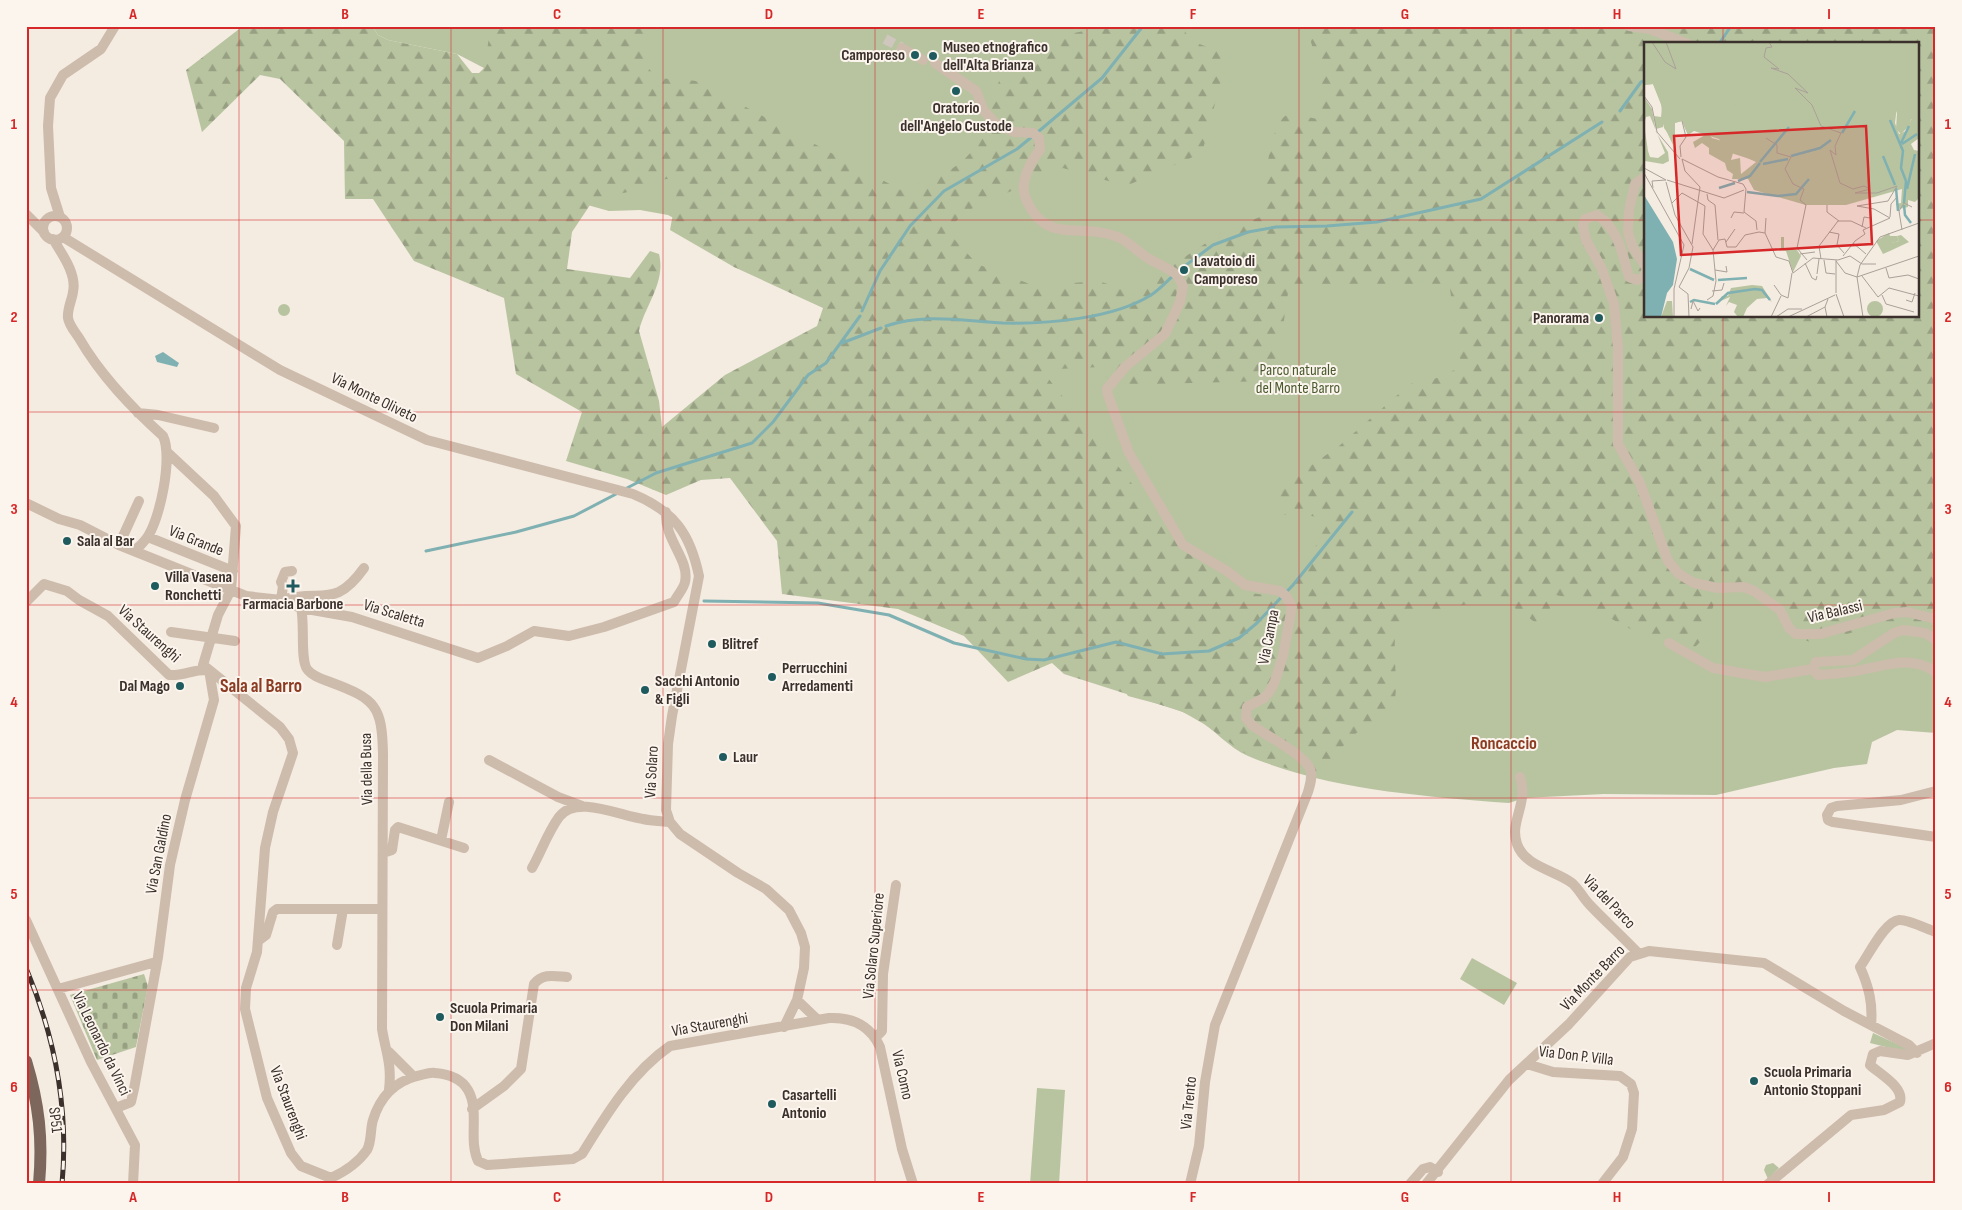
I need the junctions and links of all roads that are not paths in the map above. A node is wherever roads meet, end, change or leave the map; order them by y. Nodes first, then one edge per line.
1 (115, 26) edge
2 (1629, 26) edge
3 (1683, 42) edge
4 (902, 48) tunnel mouth
5 (923, 60) dead end
6 (935, 63) dead end
7 (1644, 177) edge
8 (51, 188) junction
9 (26, 213) edge
10 (60, 217) junction
11 (47, 218) junction
12 (44, 232) junction
13 (61, 235) junction
14 (1644, 264) edge
15 (1644, 277) edge
16 (138, 413) junction
17 (214, 428) dead end
18 (168, 453) junction
19 (139, 501) dead end
20 (26, 503) edge
21 (670, 515) junction
22 (148, 537) junction
23 (119, 545) junction
24 (135, 550) junction
25 (364, 568) dead end
26 (292, 570) dead end
27 (233, 572) junction
28 (231, 590) junction
29 (281, 600) junction
30 (26, 602) edge
31 (301, 608) junction
32 (1936, 619) edge
33 (171, 632) dead end
34 (212, 636) junction
35 (1936, 640) edge
36 (234, 641) dead end
37 (1669, 643) dead end
38 (1813, 668) junction
39 (208, 670) junction
40 (1936, 672) edge
41 (489, 760) dead end
42 (1520, 777) dead end
43 (1936, 791) edge
44 (449, 802) dead end
45 (583, 807) junction
46 (670, 822) junction
47 (1936, 837) edge
48 (440, 840) junction
49 (464, 848) dead end
50 (383, 853) junction
51 (532, 868) dead end
52 (896, 884) dead end
53 (343, 909) junction
54 (382, 909) junction
55 (26, 920) edge
56 (1936, 932) edge
57 (258, 941) junction
58 (337, 945) dead end
59 (1638, 953) junction
60 (156, 962) junction
61 (567, 977) dead end
62 (58, 989) junction
63 (797, 1000) junction
64 (818, 1020) junction
65 (1215, 1025) joint
66 (1871, 1025) junction
67 (784, 1027) junction
68 (876, 1037) junction
69 (1936, 1043) edge
70 (389, 1052) junction
71 (1916, 1053) junction
72 (26, 1061) edge
73 (1526, 1064) junction
74 (414, 1077) junction
75 (390, 1090) junction
76 (116, 1108) junction
77 (472, 1110) junction
78 (1438, 1172) junction
79 (331, 1181) edge
80 (40, 1184) edge
81 (133, 1184) edge
82 (912, 1184) edge
83 (1190, 1184) edge
84 (1410, 1184) edge
85 (1426, 1184) edge
86 (1602, 1184) edge
87 (1769, 1184) edge

1 - 8 street
2 - 3 street
4 - 5 street
6 - 65 street, Via Campa
7 - 14 street
8 - 10 street
8 - 11 street
9 - 11 street
9 - 12 street
10 - 11 street
10 - 13 street
11 - 12 street
12 - 13 street
13 - 16 street
13 - 21 street, Via Monte Oliveto
15 - 32 street, Via Balassi
16 - 17 street
16 - 18 street
18 - 22 street
18 - 27 street
19 - 23 street
20 - 23 street
21 - 31 street, Via Scaletta
21 - 46 street, Via Solaro
22 - 24 street
22 - 27 street, Via Grande
23 - 24 street
24 - 28 street
25 - 29 street, Via Scaletta
26 - 29 street
27 - 28 street
28 - 29 street
28 - 34 street, Via San Galdino
29 - 31 street, Via Scaletta
30 - 39 street, Via Staurenghi
31 - 50 street, Via della Busa
33 - 34 street
34 - 36 street
34 - 39 street, Via San Galdino
35 - 38 street
37 - 38 street
38 - 40 street
39 - 57 street, Via Staurenghi
39 - 60 street, Via San Galdino
41 - 45 street
42 - 59 street, Via del Parco
43 - 47 street
44 - 48 street
45 - 46 street
45 - 51 street
46 - 63 street
48 - 49 street
48 - 50 street
50 - 54 street, Via della Busa
52 - 68 street, Via Solaro Superiore
53 - 54 street
53 - 57 street
53 - 58 street
54 - 70 street, Via della Busa
55 - 62 street, Via Leonardo da Vinci
56 - 66 street
57 - 79 street, Via Staurenghi
59 - 66 street, Via Monte Barro
59 - 73 street, Via Monte Barro
60 - 62 street
60 - 76 street, Via San Galdino
61 - 77 street
62 - 76 street, Via Leonardo da Vinci
63 - 64 street
63 - 67 street
64 - 67 street, Via Staurenghi
64 - 68 street, Via Como
65 - 83 street, Via Trento
66 - 71 street, Via Monte Barro
67 - 77 street, Via Staurenghi
68 - 82 street, Via Como
69 - 71 street
70 - 74 street
70 - 75 street, Via della Busa
71 - 87 street
72 - 80 main road, SP51 / SP51
73 - 78 street, Via Monte Barro
73 - 86 street, Via Don P. Villa
74 - 75 street, Via Staurenghi
74 - 77 street, Via Staurenghi
75 - 79 street, Via Staurenghi
76 - 81 street, Via Leonardo da Vinci
78 - 84 street
78 - 85 street, Via Monte Barro

